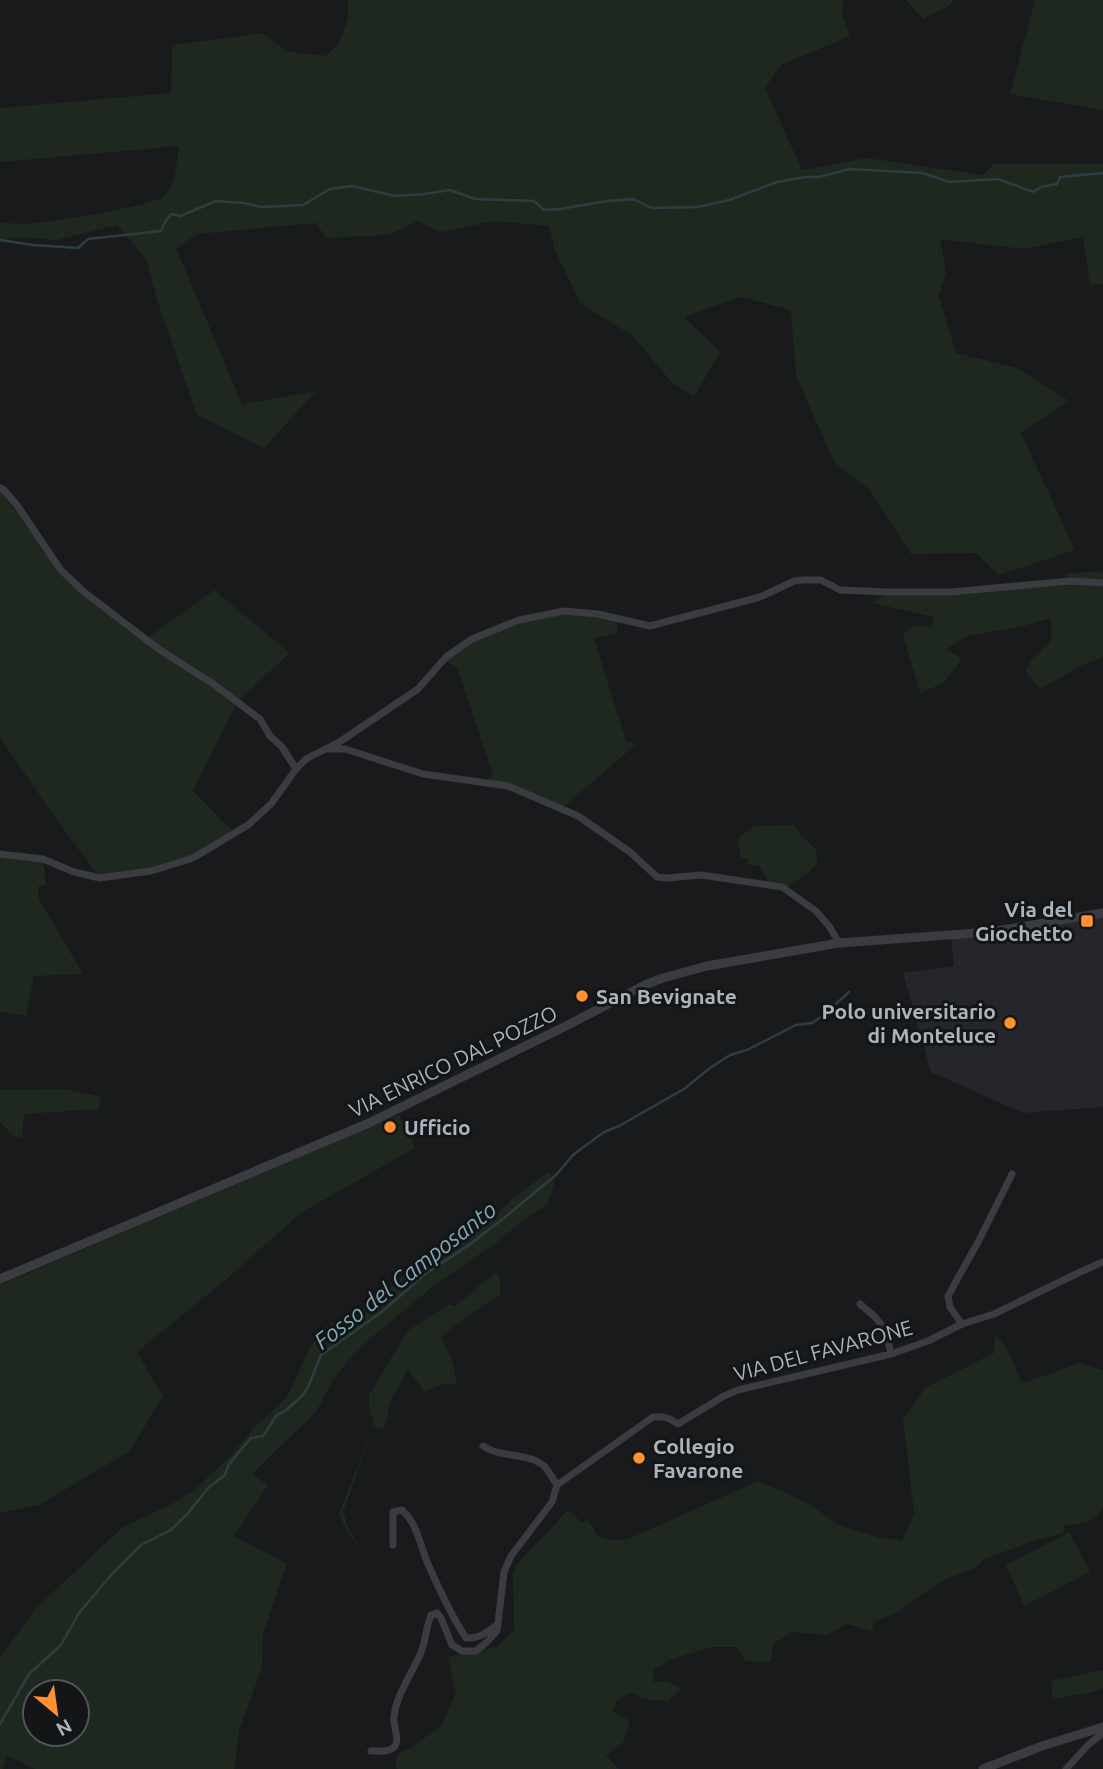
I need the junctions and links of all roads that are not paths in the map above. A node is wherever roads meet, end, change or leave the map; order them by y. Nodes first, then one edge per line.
1 (0, 488) edge
2 (1103, 583) edge
3 (326, 749) junction
4 (296, 769) junction
5 (0, 853) edge
6 (1103, 913) edge
7 (839, 943) junction
8 (1012, 1174) dead end
9 (1103, 1262) edge
10 (0, 1279) edge
11 (860, 1304) dead end
12 (962, 1324) junction
13 (891, 1354) junction
14 (483, 1446) dead end
15 (557, 1485) junction
16 (393, 1545) dead end
17 (498, 1623) junction
18 (1103, 1727) edge
19 (1103, 1733) edge
20 (371, 1751) dead end
21 (983, 1769) edge
22 (1066, 1769) edge

1 - 4 street
2 - 3 street
3 - 4 street
3 - 7 street
4 - 5 street
6 - 7 street, VIA ENRICO DAL POZZO
7 - 10 street, VIA ENRICO DAL POZZO
8 - 12 street
9 - 12 street, VIA DEL FAVARONE
11 - 13 street
12 - 13 street, VIA DEL FAVARONE
13 - 15 street, VIA DEL FAVARONE
14 - 15 street
15 - 17 street, VIA DEL FAVARONE
16 - 17 street
17 - 20 street
18 - 21 street
19 - 22 street

